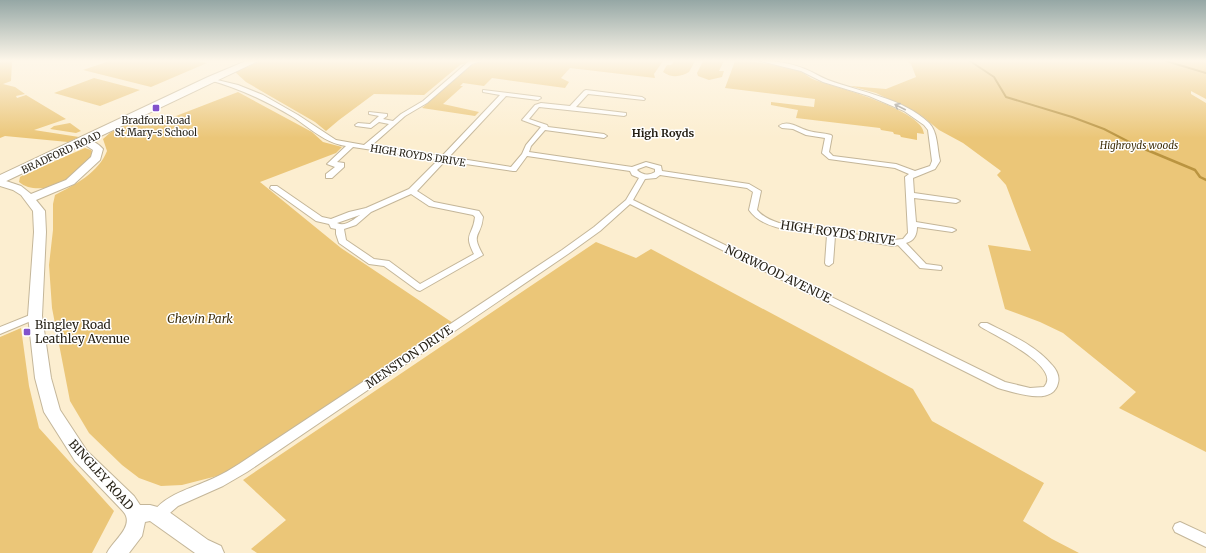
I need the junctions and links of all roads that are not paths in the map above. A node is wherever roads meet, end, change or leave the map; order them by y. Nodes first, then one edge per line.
1 (195, 87) edge
2 (239, 87) edge
3 (443, 87) edge
4 (845, 87) edge
5 (485, 91) dead end
6 (504, 94) junction
7 (538, 98) dead end
8 (642, 99) dead end
9 (572, 108) junction
10 (371, 113) dead end
11 (624, 114) dead end
12 (378, 120) junction
13 (395, 122) junction
14 (358, 125) dead end
15 (782, 126) dead end
16 (543, 128) junction
17 (604, 136) dead end
18 (84, 141) junction
19 (351, 145) junction
20 (366, 146) junction
21 (525, 154) junction
22 (444, 159) junction
23 (634, 169) junction
24 (659, 173) junction
25 (913, 173) junction
26 (329, 176) dead end
27 (642, 177) junction
28 (0, 181) edge
29 (274, 188) dead end
30 (412, 191) junction
31 (910, 195) junction
32 (30, 198) junction
33 (629, 201) junction
34 (956, 202) dead end
35 (368, 211) junction
36 (332, 222) junction
37 (912, 224) junction
38 (340, 228) junction
39 (952, 230) dead end
40 (831, 233) junction
41 (900, 242) junction
42 (829, 263) dead end
43 (938, 268) dead end
44 (35, 316) junction
45 (984, 325) dead end
46 (0, 331) edge
47 (136, 514) junction
48 (158, 515) junction
49 (1180, 528) dead end
50 (1206, 541) edge
51 (117, 553) edge
52 (214, 553) edge

1 - 18 main road, BRADFORD ROAD
2 - 19 street, HIGH ROYDS DRIVE
3 - 13 street
25 -> 4 street
5 - 6 street
6 - 7 street
6 - 22 street
8 - 9 street
9 - 11 street
9 - 16 street
10 - 12 street
12 - 13 street
12 - 14 street
13 - 20 street
15 - 25 street
16 - 17 street
16 - 21 street
18 - 28 main road, BRADFORD ROAD
18 - 32 street
19 - 20 street, HIGH ROYDS DRIVE
19 - 26 street
20 - 22 street, HIGH ROYDS DRIVE
21 - 22 street, HIGH ROYDS DRIVE
21 - 23 street
22 - 30 street
23 - 24 street
23 - 27 street
24 - 27 street
24 - 40 street, HIGH ROYDS DRIVE
25 - 31 street, HIGH ROYDS DRIVE
27 - 33 street, MENSTON DRIVE
28 - 32 street, BINGLEY ROAD
29 - 36 street
30 - 35 street
30 - 38 street
31 - 34 street
31 - 37 street, HIGH ROYDS DRIVE
32 - 44 street, BINGLEY ROAD
33 - 45 street, NORWOOD AVENUE
33 - 48 street, MENSTON DRIVE
35 - 36 street
35 - 38 street
36 - 38 street
37 - 39 street
37 - 41 street, HIGH ROYDS DRIVE
40 - 41 street, HIGH ROYDS DRIVE
40 - 42 street
41 - 43 street
44 - 46 street
44 - 47 street, BINGLEY ROAD
47 - 48 street, BINGLEY ROAD
47 - 51 street
48 - 52 street
49 - 50 street

